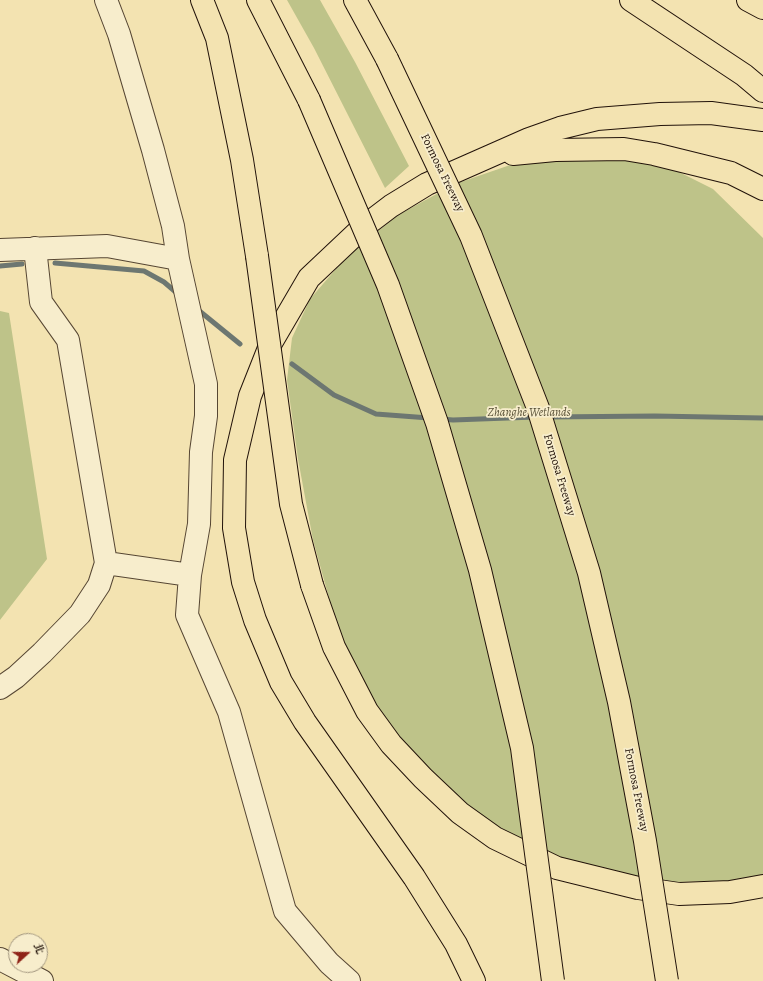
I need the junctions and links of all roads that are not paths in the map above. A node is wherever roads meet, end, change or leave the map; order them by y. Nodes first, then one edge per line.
1 (106, 0) edge
2 (202, 0) edge
3 (258, 0) edge
4 (355, 0) edge
5 (631, 0) edge
6 (748, 0) edge
7 (763, 8) edge
8 (763, 92) edge
9 (763, 120) edge
10 (484, 158) junction
11 (763, 189) edge
12 (0, 250) edge
13 (36, 259) junction
14 (178, 259) junction
15 (106, 563) junction
16 (190, 575) junction
17 (0, 688) edge
18 (763, 886) edge
19 (0, 958) edge
20 (42, 981) edge
21 (349, 981) edge
22 (474, 981) edge
23 (553, 981) edge
24 (667, 981) edge

1 - 14 street
2 - 18 highway, bridge
3 - 23 highway, bridge
4 - 24 highway, Formosa Freeway, bridge
5 - 8 highway
6 - 7 highway
9 - 10 highway
10 - 11 highway
10 - 22 highway
12 - 13 street
13 - 14 street
13 - 15 street
14 - 16 street
15 - 16 street
15 - 17 street
16 - 21 street
19 - 20 street

